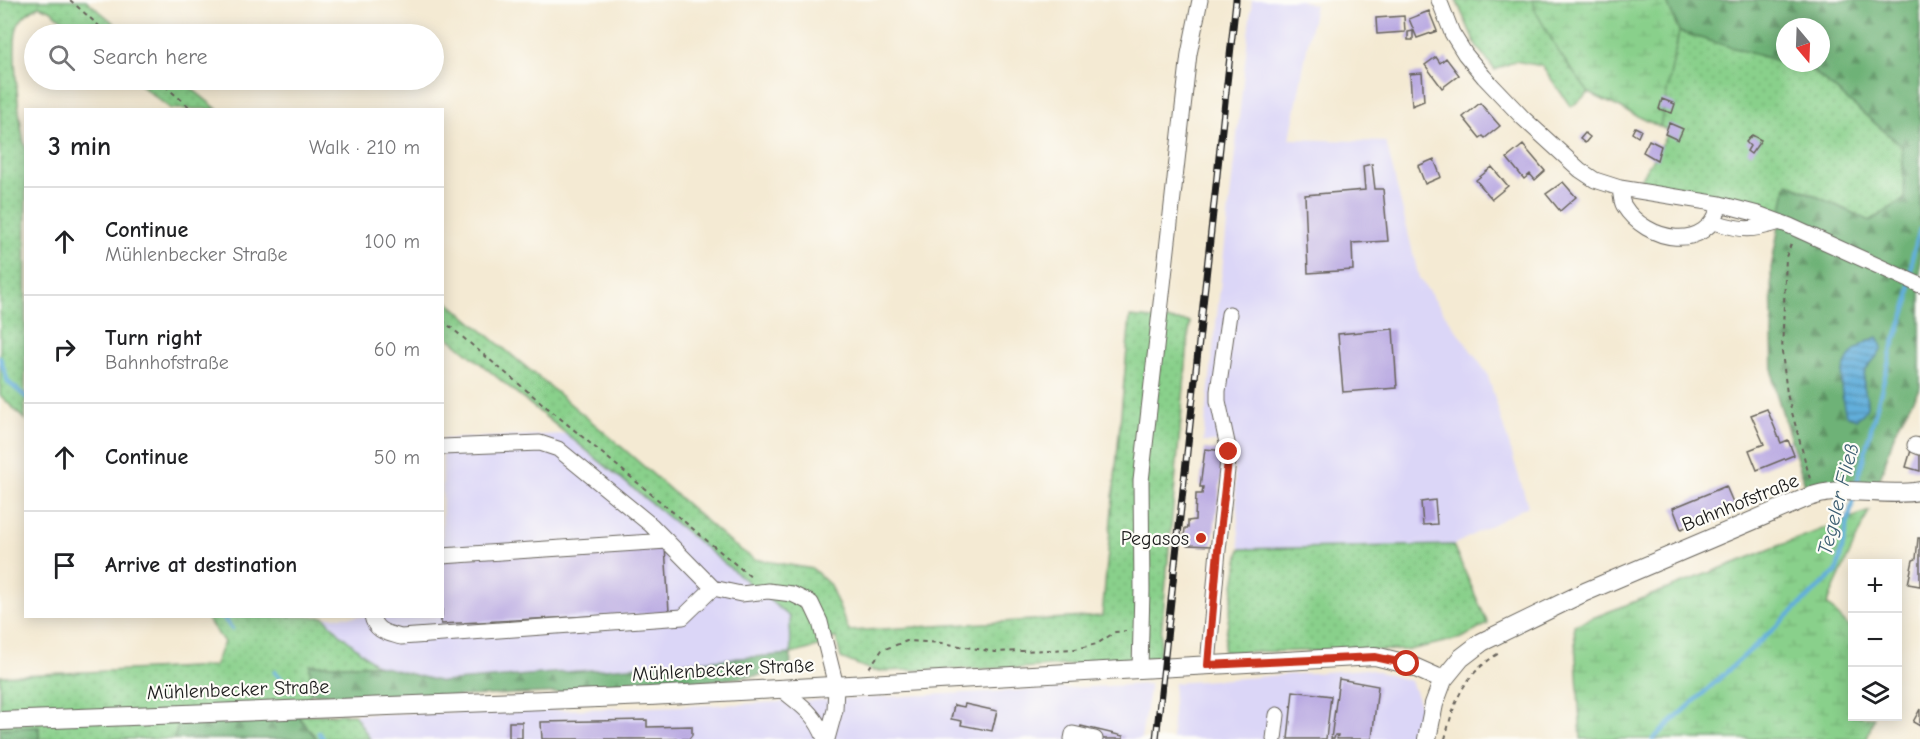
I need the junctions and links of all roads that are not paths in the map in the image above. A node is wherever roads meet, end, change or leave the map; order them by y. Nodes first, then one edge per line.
1 (1200, 0) edge
2 (1440, 0) edge
3 (1620, 188) junction
4 (1720, 204) junction
5 (1714, 222) junction
6 (1785, 224) junction
7 (1915, 283) edge
8 (1229, 314) dead end
9 (444, 447) edge
10 (1920, 491) edge
11 (667, 541) junction
12 (444, 556) edge
13 (713, 588) junction
14 (372, 618) edge
15 (1208, 665) junction
16 (1140, 668) junction
17 (1443, 680) junction
18 (836, 686) junction
19 (781, 689) junction
20 (1277, 715) dead end
21 (0, 721) edge
22 (826, 739) edge
23 (1072, 739) edge
24 (1095, 739) edge
25 (1274, 739) edge
26 (1427, 739) edge

1 - 16 street
2 - 3 street
3 - 4 street
3 - 5 street
4 - 5 street
4 - 6 street
5 - 6 street
6 - 7 street
8 - 15 street
9 - 11 street
10 - 17 main road, Bahnhofstraße
11 - 12 street
11 - 13 street
13 - 14 street
13 - 18 street
15 - 16 main road, Mühlenbecker Straße
15 - 17 main road, Mühlenbecker Straße
16 - 18 main road, Mühlenbecker Straße
17 - 26 main road
18 - 19 main road, Mühlenbecker Straße
18 - 22 street
19 - 21 main road, Mühlenbecker Straße
19 - 22 street
20 - 25 street
23 - 24 street

